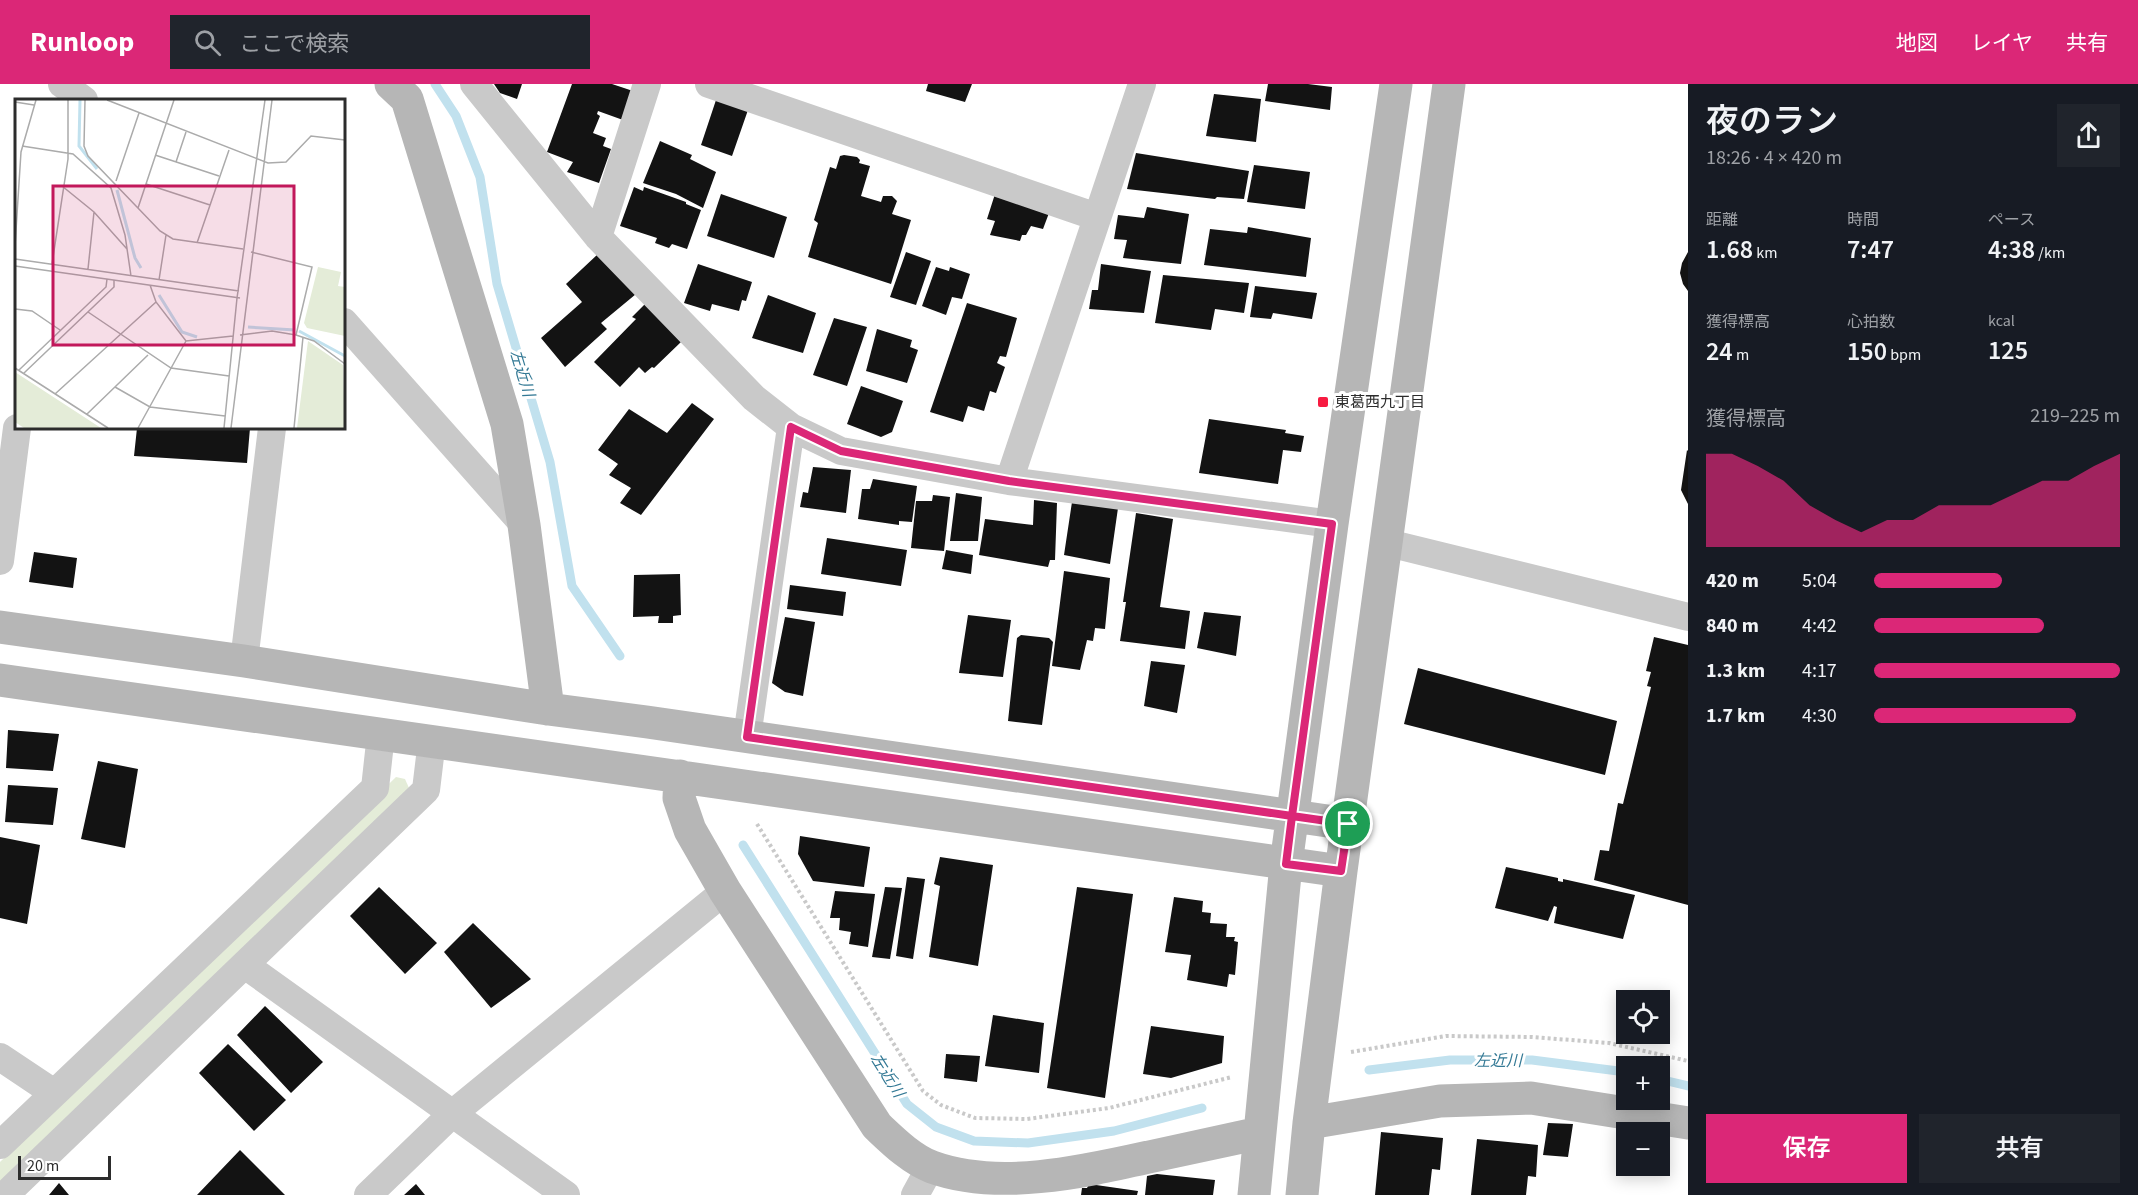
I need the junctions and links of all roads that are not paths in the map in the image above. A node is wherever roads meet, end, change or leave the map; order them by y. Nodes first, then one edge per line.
1 (62, 84) edge
2 (391, 84) edge
3 (474, 84) edge
4 (648, 84) edge
5 (709, 84) edge
6 (1142, 84) edge
7 (1396, 84) edge
8 (1449, 84) edge
9 (60, 99) edge
10 (83, 99) edge
11 (1097, 217) junction
12 (598, 237) junction
13 (345, 323) edge
14 (791, 427) junction
15 (17, 429) edge
16 (272, 429) edge
17 (1009, 481) junction
18 (1332, 524) junction
19 (524, 525) junction
20 (1384, 542) junction
21 (0, 561) edge
22 (1688, 617) edge
23 (0, 627) edge
24 (244, 661) junction
25 (0, 680) edge
26 (548, 709) junction
27 (381, 734) junction
28 (747, 737) junction
29 (432, 741) junction
30 (680, 776) junction
31 (1292, 816) junction
32 (1348, 824) junction
33 (1286, 864) junction
34 (1341, 871) junction
35 (725, 891) junction
36 (245, 965) junction
37 (0, 1057) edge
38 (54, 1093) junction
39 (452, 1114) junction
40 (1309, 1123) junction
41 (1688, 1123) edge
42 (1260, 1133) junction
43 (0, 1145) edge
44 (931, 1166) junction
45 (5, 1195) edge
46 (368, 1195) edge
47 (566, 1195) edge
48 (915, 1195) edge
49 (1254, 1195) edge
50 (1302, 1195) edge

1 - 9 street
1 - 10 street
2 - 19 street
3 - 12 street
4 - 12 street
5 - 11 street
6 - 11 street
7 - 18 street
8 - 20 street
11 - 17 street
12 - 14 street
13 - 19 street
14 - 17 street
14 - 28 street
15 - 21 street
16 - 24 street
17 - 18 street
18 - 31 street
19 - 26 street
20 - 22 street
20 - 32 street
23 - 24 street
24 - 26 street
25 - 27 street
26 - 28 street
27 - 29 street
27 - 38 street
28 - 31 street
29 - 30 street
29 - 36 street
30 - 33 street
30 - 35 street
31 - 32 street
31 - 33 street
32 - 34 street
33 - 34 street
33 - 42 street
34 - 40 street
35 - 39 street
35 - 44 street
36 - 39 street
36 - 45 street
37 - 38 street
38 - 43 street
39 - 46 street
39 - 47 street
40 - 41 street
40 - 50 street
42 - 44 street
42 - 49 street
44 - 48 street

